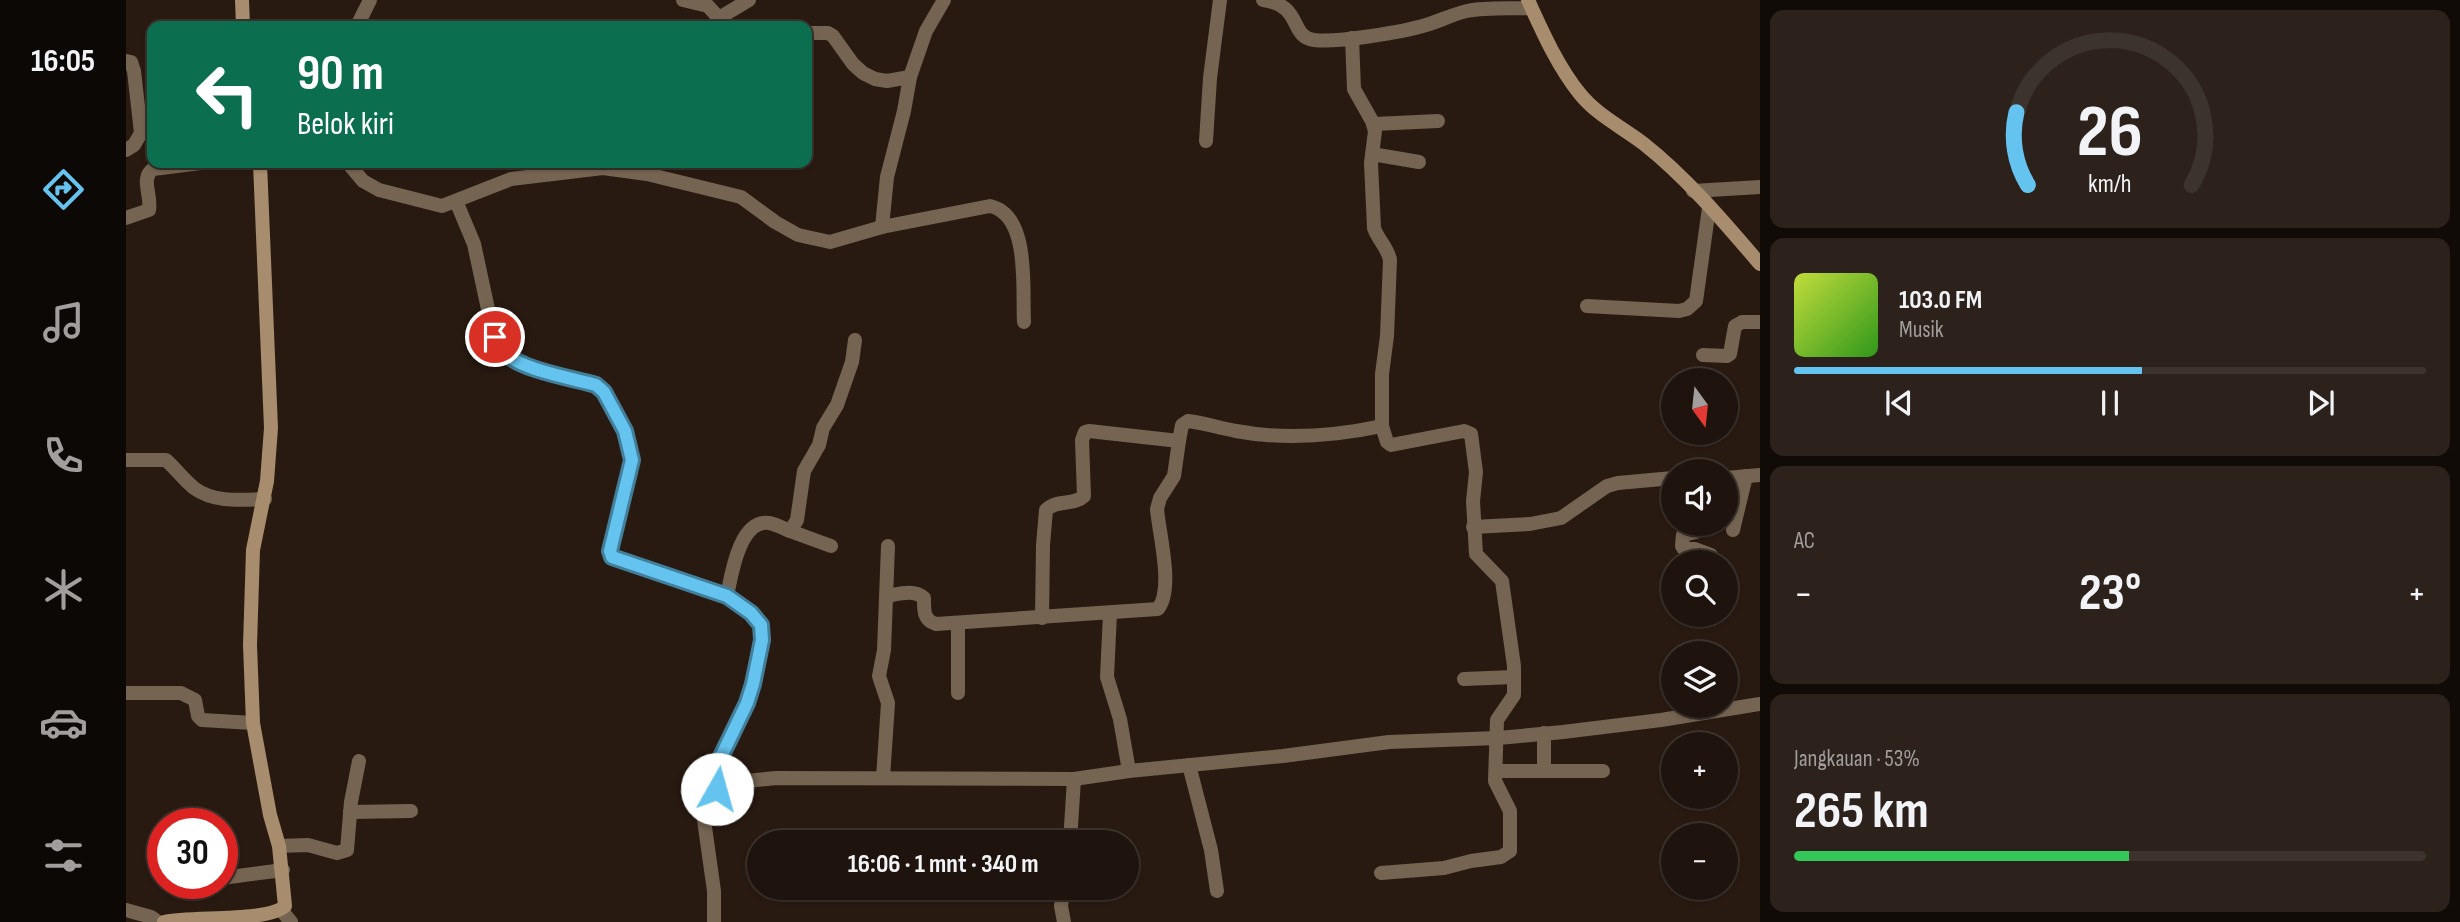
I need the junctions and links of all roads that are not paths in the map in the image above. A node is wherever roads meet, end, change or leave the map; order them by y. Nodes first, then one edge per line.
1 (242, 0) edge
2 (370, 0) edge
3 (683, 0) edge
4 (749, 0) edge
5 (944, 0) edge
6 (1220, 0) edge
7 (1263, 0) edge
8 (1530, 4) edge
9 (243, 21) edge
10 (360, 21) edge
11 (721, 21) edge
12 (723, 21) edge
13 (812, 33) edge
14 (1352, 37) junction
15 (126, 61) edge
16 (910, 77) junction
17 (1438, 121) dead end
18 (1374, 124) junction
19 (1206, 141) dead end
20 (126, 150) edge
21 (1372, 153) junction
22 (1419, 162) dead end
23 (161, 168) edge
24 (260, 168) edge
25 (352, 168) edge
26 (1760, 187) edge
27 (1693, 191) junction
28 (461, 199) junction
29 (1709, 208) junction
30 (126, 218) edge
31 (882, 227) junction
32 (1760, 263) edge
33 (1587, 306) dead end
34 (1024, 322) dead end
35 (1760, 322) edge
36 (855, 340) dead end
37 (1703, 355) dead end
38 (1382, 426) junction
39 (1179, 441) junction
40 (126, 460) edge
41 (1753, 476) edge
42 (1661, 479) edge
43 (265, 499) junction
44 (1738, 516) edge
45 (1473, 527) junction
46 (790, 531) junction
47 (1683, 536) edge
48 (831, 546) dead end
49 (888, 546) dead end
50 (1698, 550) edge
51 (727, 596) junction
52 (887, 596) junction
53 (1110, 613) junction
54 (1042, 618) junction
55 (958, 624) junction
56 (1514, 677) junction
57 (1464, 679) dead end
58 (126, 693) edge
59 (958, 693) dead end
60 (1760, 704) edge
61 (253, 723) junction
62 (1544, 733) junction
63 (1498, 737) junction
64 (359, 761) dead end
65 (1189, 765) junction
66 (1544, 770) junction
67 (1129, 771) junction
68 (1496, 771) junction
69 (1603, 771) dead end
70 (883, 778) junction
71 (1074, 779) junction
72 (717, 789) junction
73 (411, 811) dead end
74 (350, 812) junction
75 (1071, 830) edge
76 (279, 846) junction
77 (283, 870) junction
78 (1381, 873) dead end
79 (238, 876) edge
80 (1217, 891) dead end
81 (1062, 900) edge
82 (126, 910) edge
83 (287, 918) edge
84 (158, 922) edge
85 (164, 922) edge
86 (714, 922) edge
87 (1064, 922) edge

1 - 9 street
2 - 10 street
3 - 11 street
4 - 12 street
5 - 16 street
6 - 19 street
7 - 14 street
8 - 14 street
8 - 27 street
13 - 16 street
14 - 18 street
15 - 20 street
16 - 31 street
17 - 18 street
18 - 21 street
21 - 22 street
21 - 38 street
23 - 30 street
24 - 43 street
25 - 28 street
26 - 27 street
27 - 29 street
28 - 31 street
28 - 51 street
29 - 32 street
29 - 33 street
31 - 34 street
35 - 37 street
36 - 46 street
38 - 39 street
38 - 45 street
39 - 53 street
39 - 54 street
40 - 43 street
41 - 44 street
42 - 45 street
43 - 61 street
45 - 56 street
46 - 48 street
46 - 51 street
47 - 50 street
49 - 52 street
51 - 72 street
52 - 55 street
52 - 70 street
53 - 54 street
53 - 67 street
54 - 55 street
55 - 59 street
56 - 57 street
56 - 63 street
58 - 61 street
60 - 62 street
61 - 76 street
62 - 63 street
62 - 66 street
63 - 65 street
63 - 68 street
64 - 74 street
65 - 67 street
65 - 80 street
66 - 68 street
66 - 69 street
67 - 71 street
68 - 78 street
70 - 71 street
70 - 72 street
71 - 75 street
72 - 86 street
73 - 74 street
74 - 76 street
76 - 77 street
77 - 79 street
77 - 83 street
81 - 87 street
82 - 84 street
83 - 85 street

